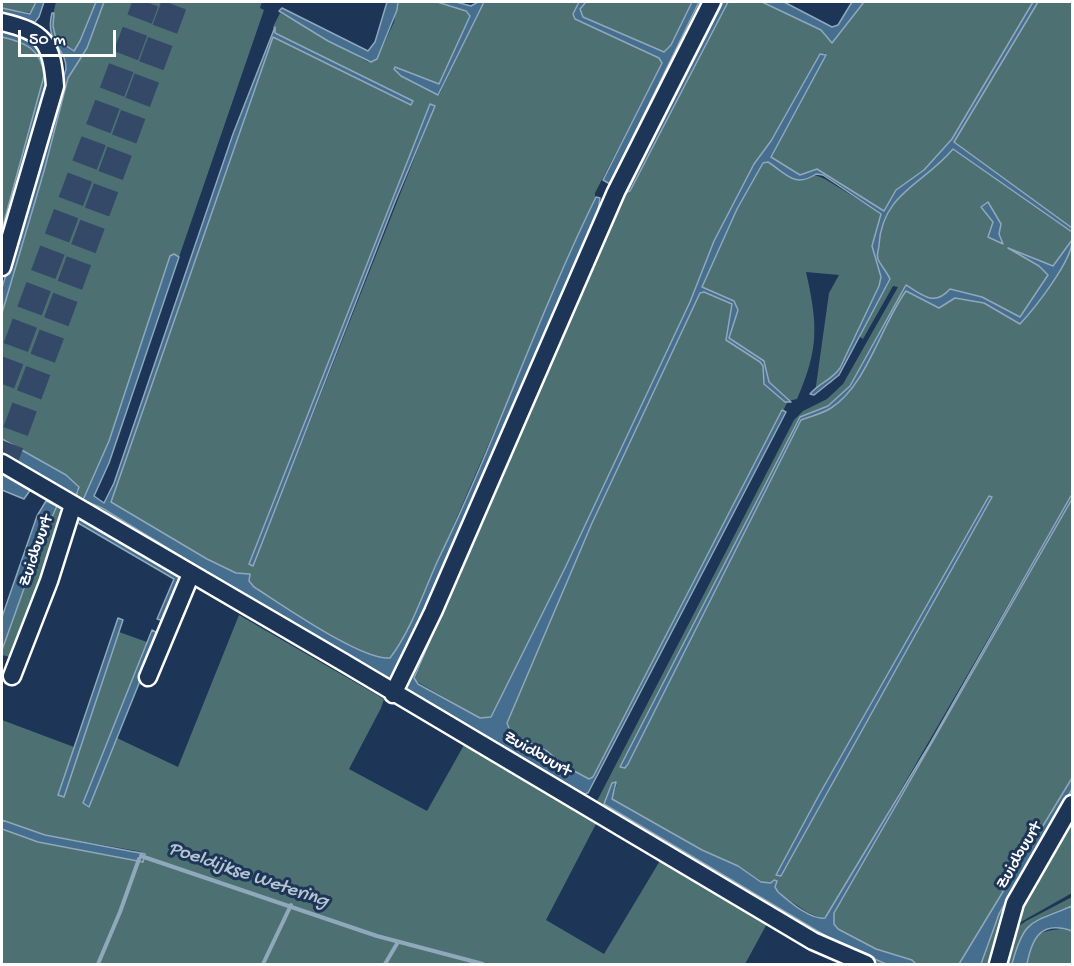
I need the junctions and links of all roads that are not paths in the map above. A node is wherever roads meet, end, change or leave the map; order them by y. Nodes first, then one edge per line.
1 (712, 2) edge
2 (2, 22) edge
3 (2, 267) edge
4 (2, 463) edge
5 (73, 505) junction
6 (191, 574) junction
7 (12, 676) dead end
8 (148, 677) dead end
9 (393, 694) junction
10 (1072, 804) edge
11 (866, 964) edge
12 (998, 964) edge

1 - 9 street
2 - 3 street
4 - 5 street, Zuidbuurt
5 - 6 street, Zuidbuurt
5 - 7 street, Zuidbuurt
6 - 8 street
6 - 9 street, Zuidbuurt
9 - 11 street, Zuidbuurt
10 - 12 street, Zuidbuurt

